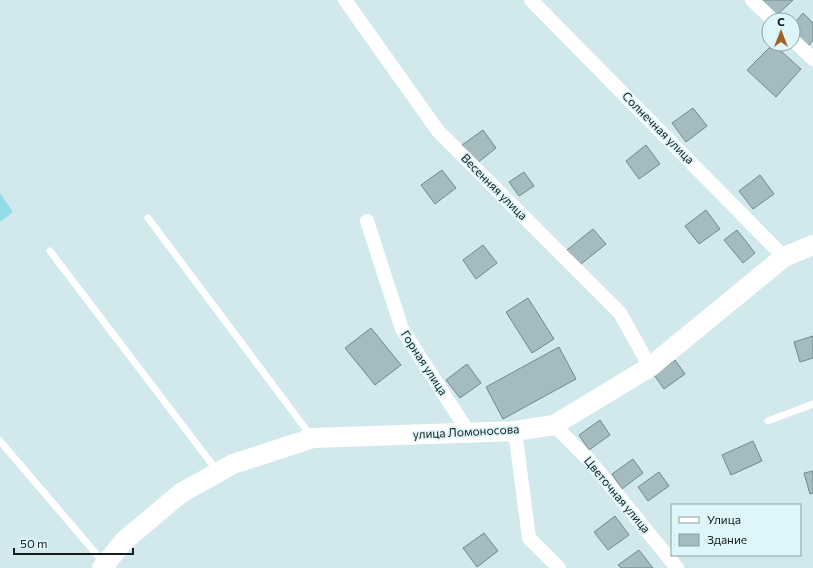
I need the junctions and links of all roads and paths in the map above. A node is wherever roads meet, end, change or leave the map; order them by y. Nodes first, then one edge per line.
1 (345, 0) edge
2 (531, 0) edge
3 (752, 0) edge
4 (765, 12) edge
5 (801, 48) edge
6 (813, 59) edge
7 (148, 218) dead end
8 (367, 221) dead end
9 (813, 245) edge
10 (50, 251) dead end
11 (784, 256) junction
12 (650, 367) junction
13 (813, 404) edge
14 (768, 421) dead end
15 (554, 424) junction
16 (515, 431) junction
17 (469, 433) junction
18 (313, 438) junction
19 (0, 440) edge
20 (218, 472) junction
21 (104, 566) edge
22 (559, 568) edge
23 (677, 568) edge

1 - 12 street, Весенняя улица
2 - 11 street, Солнечная улица
3 - 4 street
5 - 6 street
7 - 18 lane
8 - 17 street, Горная улица
9 - 11 street, улица Ломоносова
10 - 20 lane
11 - 12 street, улица Ломоносова
12 - 15 street, улица Ломоносова
13 - 14 lane
15 - 16 street, улица Ломоносова
15 - 23 street, Цветочная улица
16 - 17 street, улица Ломоносова
16 - 22 street
17 - 18 street, улица Ломоносова
18 - 20 street, улица Ломоносова
19 - 21 lane
20 - 21 street, улица Ломоносова

